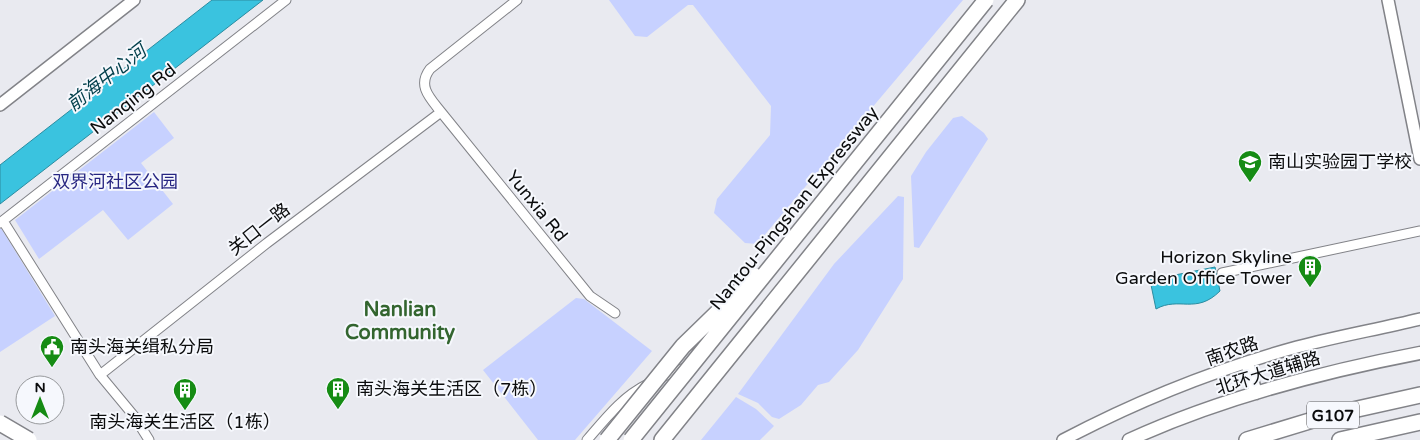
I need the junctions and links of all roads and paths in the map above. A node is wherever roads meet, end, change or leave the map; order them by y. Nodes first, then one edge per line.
1 (132, 0) edge
2 (286, 0) edge
3 (517, 0) edge
4 (988, 0) edge
5 (1017, 0) edge
6 (1388, 0) edge
7 (0, 106) edge
8 (441, 112) junction
9 (1420, 159) edge
10 (2, 222) edge
11 (1420, 231) edge
12 (784, 250) junction
13 (1222, 273) dead end
14 (614, 313) dead end
15 (1420, 319) edge
16 (1420, 353) edge
17 (703, 360) junction
18 (1247, 363) junction
19 (100, 375) junction
20 (716, 375) junction
21 (1256, 393) junction
22 (1420, 395) edge
23 (0, 417) edge
24 (1420, 422) edge
25 (0, 423) edge
26 (23, 440) edge
27 (28, 440) edge
28 (149, 440) edge
29 (588, 440) edge
30 (607, 440) edge
31 (631, 440) edge
32 (639, 440) edge
33 (662, 440) edge
34 (675, 440) edge
35 (1063, 440) edge
36 (1129, 440) edge
37 (1246, 440) edge
38 (1340, 440) edge

1 - 7 street
2 - 10 street, Nanqing Rd
3 - 8 street, Yunxia Rd
4 - 12 highway, Nantou-Pingshan Expressway, bridge
4 - 17 street
5 - 20 highway
6 - 9 street
8 - 14 street, Yunxia Rd
8 - 19 street, 关口一路
10 - 19 street
11 - 13 street
12 - 30 highway, bridge
12 - 31 highway, Nantou-Pingshan Expressway, bridge
15 - 18 street, 南农路
16 - 21 main road, 北环大道辅路
17 - 29 street
17 - 32 street
18 - 21 main road
18 - 35 street, 南农路
19 - 28 street
20 - 33 highway
20 - 34 highway
21 - 36 main road, 北环大道辅路
22 - 37 highway, G107
23 - 26 highway
24 - 38 highway, G107
25 - 27 highway, bridge

